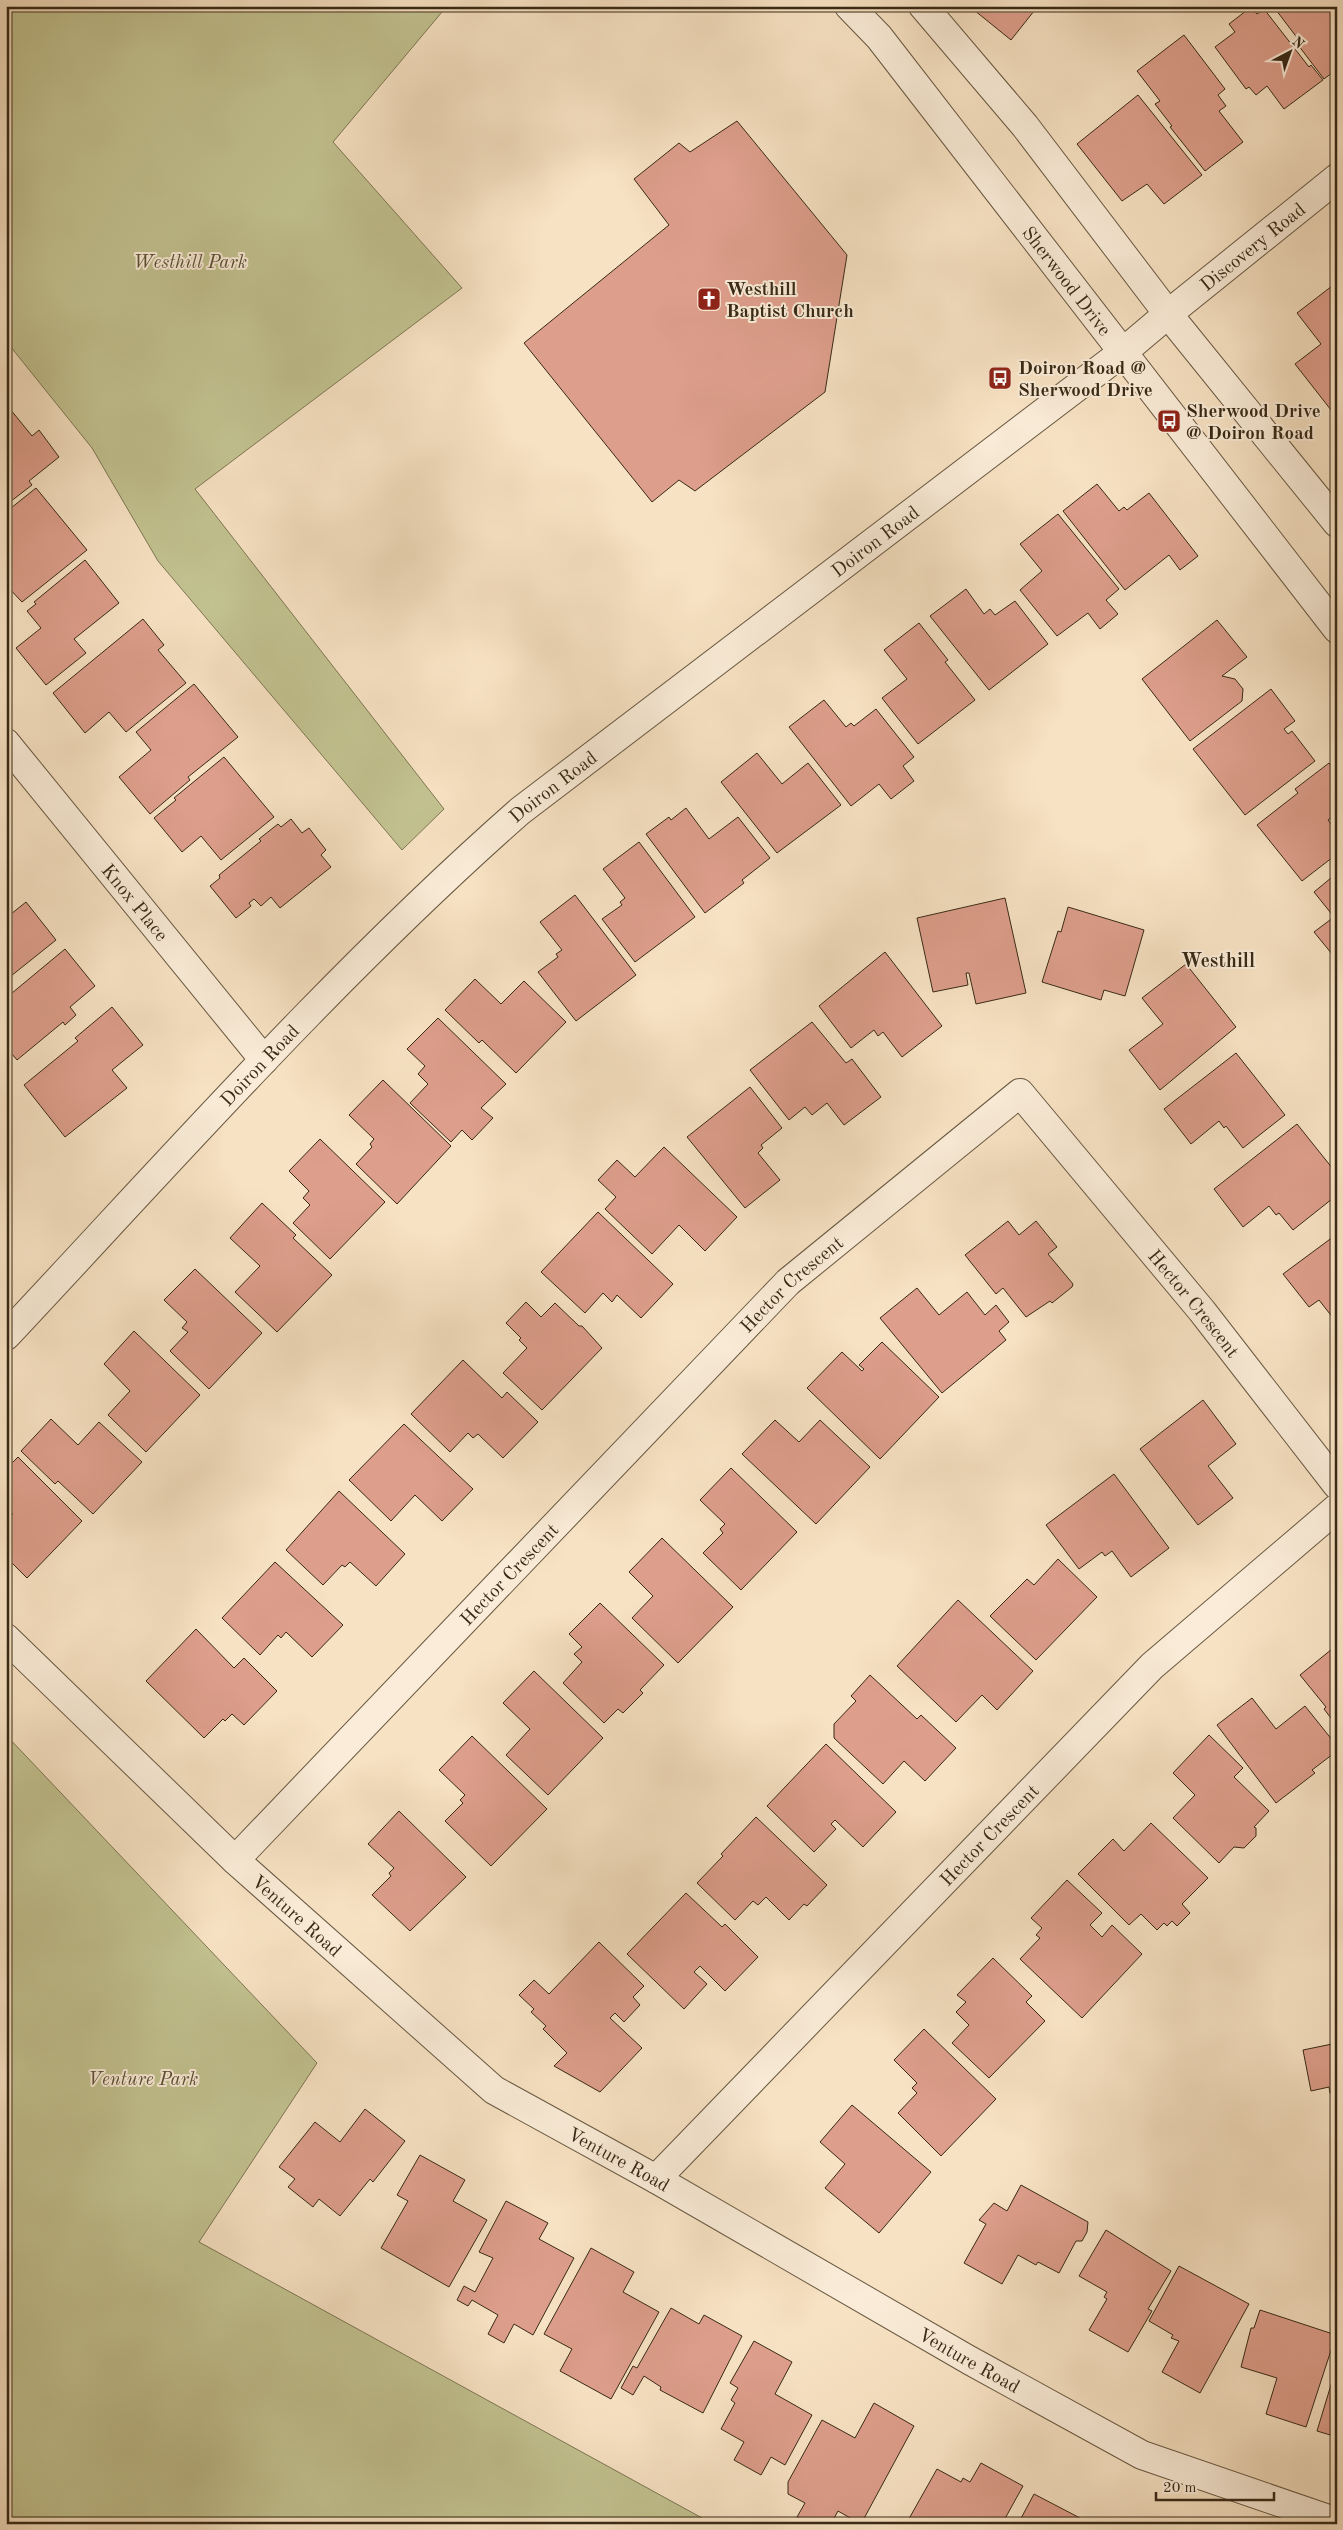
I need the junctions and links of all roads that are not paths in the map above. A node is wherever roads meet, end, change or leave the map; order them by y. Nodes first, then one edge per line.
1 (849, 6) edge
2 (923, 6) edge
3 (1337, 178) edge
4 (1168, 314) junction
5 (1123, 352) junction
6 (1337, 523) edge
7 (1337, 629) edge
8 (6, 744) edge
9 (264, 1060) junction
10 (6, 1336) edge
11 (1337, 1485) edge
12 (1337, 1508) edge
13 (6, 1638) edge
14 (236, 1860) junction
15 (656, 2179) junction
16 (1337, 2522) edge

1 - 5 street, Sherwood Drive
2 - 4 street
3 - 4 street, Discovery Road
4 - 5 street, Doiron Road
4 - 6 street
5 - 7 street, Sherwood Drive
5 - 9 street, Doiron Road
8 - 9 street, Knox Place
9 - 10 street, Doiron Road
11 - 14 street, Hector Crescent
12 - 15 street, Hector Crescent
13 - 14 street, Venture Road
14 - 15 street, Venture Road
15 - 16 street, Venture Road

